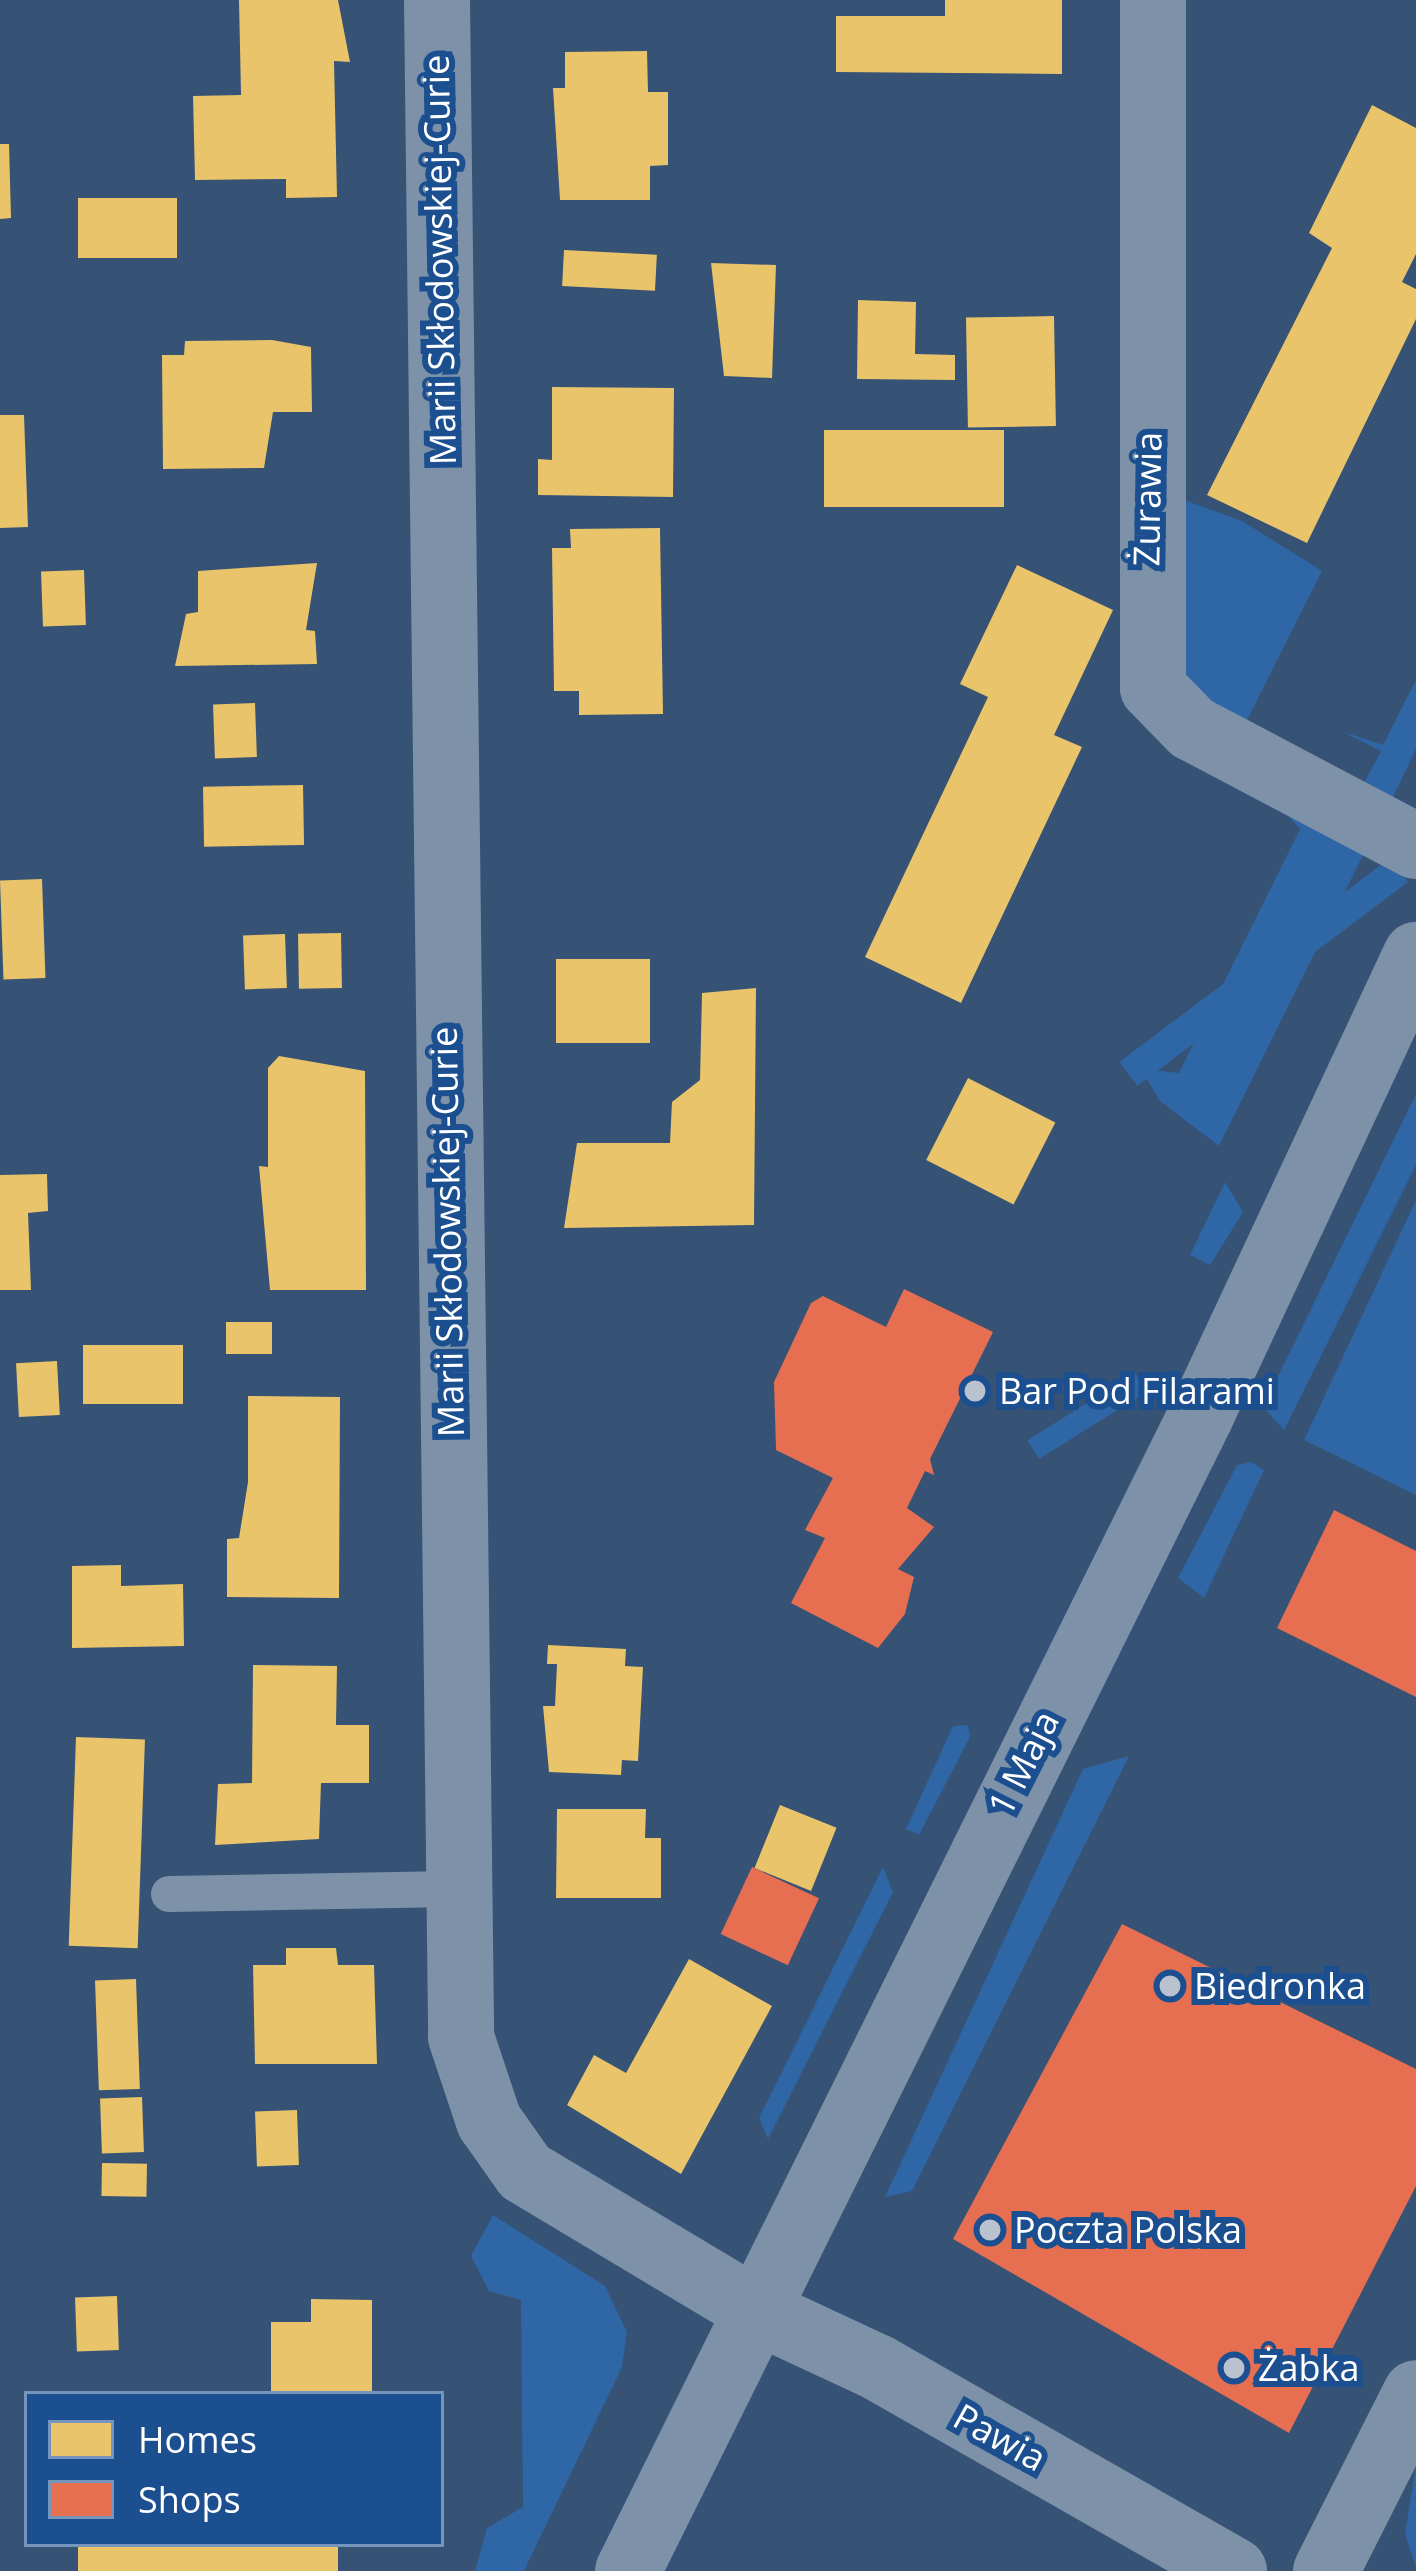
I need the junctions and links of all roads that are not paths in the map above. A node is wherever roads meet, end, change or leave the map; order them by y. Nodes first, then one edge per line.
1 (436, 0) edge
2 (1153, 0) edge
3 (1416, 846) edge
4 (1416, 956) edge
5 (452, 1889) junction
6 (169, 1894) dead end
7 (761, 2313) junction
8 (1416, 2392) edge
9 (628, 2571) edge
10 (1234, 2571) edge
11 (1326, 2571) edge

1 - 5 street, Marii Skłodowskiej-Curie
2 - 3 street, Żurawia
4 - 7 street, 1 Maja
5 - 6 lane
5 - 7 street, Marii Skłodowskiej-Curie
7 - 9 street, 1 Maja
7 - 10 street, Pawia
8 - 11 street

